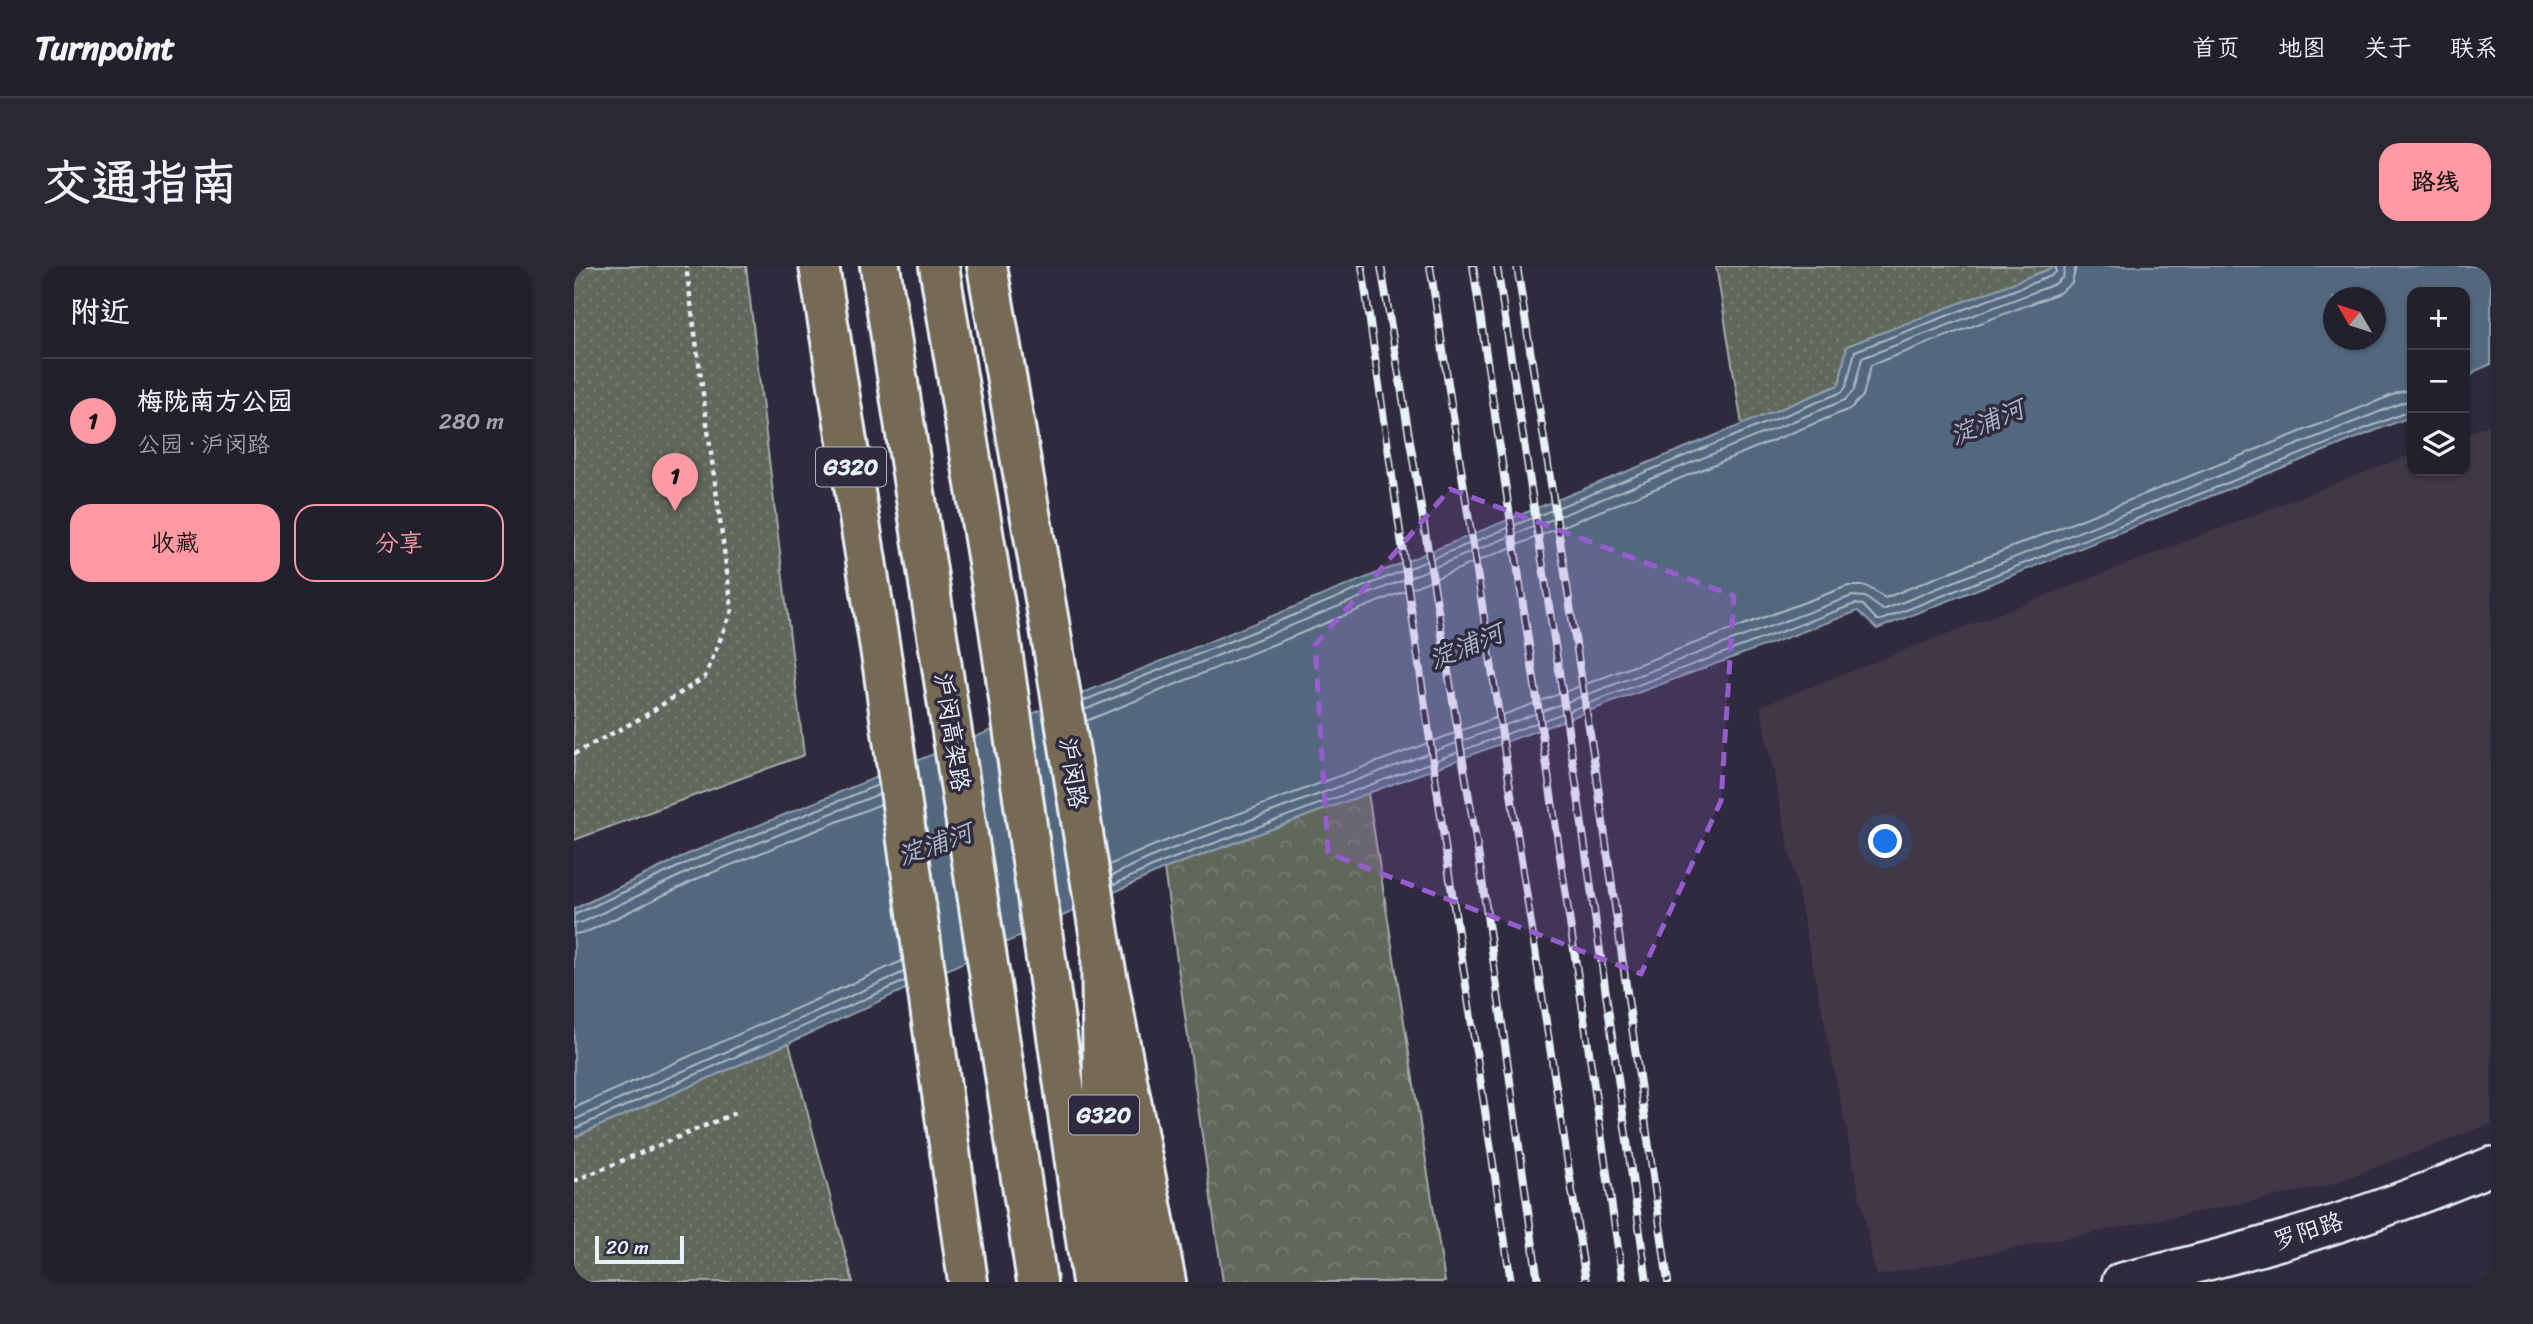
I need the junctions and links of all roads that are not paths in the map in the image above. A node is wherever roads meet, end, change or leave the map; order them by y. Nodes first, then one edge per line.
1 (819, 266) edge
2 (880, 266) edge
3 (939, 266) edge
4 (987, 266) edge
5 (1101, 945) junction
6 (2491, 1166) edge
7 (968, 1282) edge
8 (1037, 1282) edge
9 (1092, 1282) edge
10 (1129, 1282) edge
11 (1166, 1282) edge
12 (2121, 1282) edge

1 - 7 main road, G320
2 - 8 main road, 沪闵高架路
3 - 9 main road
4 - 5 main road, 沪闵路 / G320
5 - 10 main road, 沪闵路 / G320
5 - 11 main road
6 - 12 street, 罗阳路

